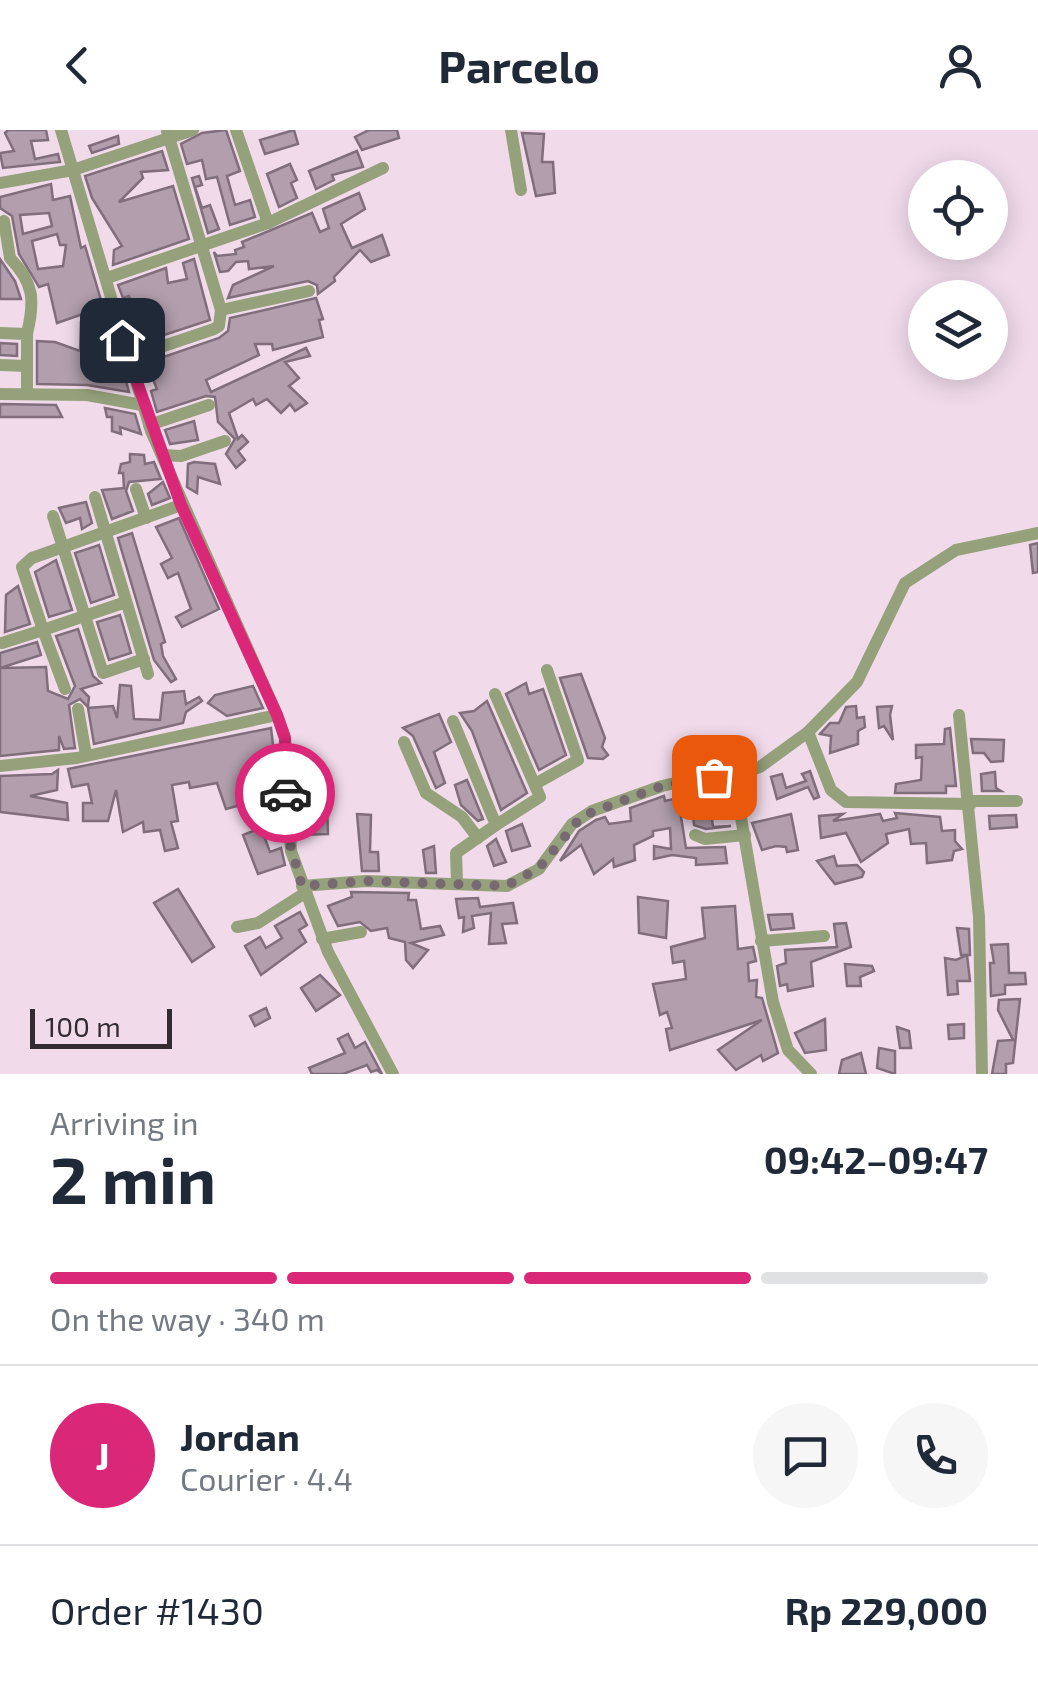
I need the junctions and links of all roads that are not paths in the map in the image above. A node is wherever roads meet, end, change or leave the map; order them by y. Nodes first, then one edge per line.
1 (61, 130) edge
2 (193, 130) edge
3 (236, 130) edge
4 (511, 130) edge
5 (168, 134) edge
6 (382, 168) dead end
7 (73, 170) junction
8 (0, 183) edge
9 (521, 190) dead end
10 (4, 221) dead end
11 (268, 223) junction
12 (203, 246) junction
13 (107, 278) junction
14 (309, 291) dead end
15 (221, 310) junction
16 (0, 334) edge
17 (27, 334) junction
18 (131, 357) junction
19 (0, 365) edge
20 (26, 366) junction
21 (0, 394) edge
22 (27, 394) junction
23 (142, 404) junction
24 (209, 406) dead end
25 (149, 425) junction
26 (225, 441) dead end
27 (162, 456) junction
28 (136, 489) dead end
29 (95, 497) dead end
30 (181, 505) junction
31 (53, 516) dead end
32 (146, 518) junction
33 (106, 533) junction
34 (1038, 533) edge
35 (63, 548) junction
36 (126, 602) junction
37 (84, 615) junction
38 (43, 630) junction
39 (2, 643) edge
40 (144, 659) junction
41 (546, 670) dead end
42 (148, 674) dead end
43 (65, 689) dead end
44 (495, 694) dead end
45 (78, 709) dead end
46 (277, 715) junction
47 (959, 715) dead end
48 (453, 721) dead end
49 (808, 732) junction
50 (404, 742) dead end
51 (86, 755) junction
52 (0, 766) edge
53 (734, 777) junction
54 (535, 784) junction
55 (1016, 800) dead end
56 (970, 802) junction
57 (496, 826) junction
58 (695, 835) dead end
59 (745, 835) junction
60 (478, 838) junction
61 (457, 883) junction
62 (303, 889) junction
63 (237, 927) dead end
64 (361, 932) dead end
65 (824, 936) dead end
66 (322, 939) junction
67 (761, 941) junction
68 (393, 1074) edge
69 (811, 1074) edge
70 (982, 1074) edge

1 - 7 street
2 - 5 street
3 - 11 street
4 - 9 street
5 - 7 street
5 - 12 street
6 - 11 street
7 - 8 street
7 - 13 street
10 - 17 street
11 - 12 street
12 - 13 street
12 - 15 street
13 - 18 street
14 - 15 street
15 - 18 street
16 - 17 street
17 - 20 street
18 - 23 street
19 - 20 street
20 - 22 street
21 - 22 street
22 - 23 street
23 - 25 street
24 - 25 street
25 - 27 street
26 - 27 street
27 - 30 street
28 - 32 street
29 - 33 street
30 - 32 street
30 - 46 street
31 - 35 street
32 - 33 street
33 - 35 street
33 - 36 street
34 - 49 street
35 - 37 street
35 - 38 street
36 - 37 street
36 - 40 street
37 - 38 street
37 - 40 street
38 - 39 street
38 - 43 street
40 - 42 street
41 - 54 street
44 - 54 street
45 - 51 street
46 - 51 street
46 - 62 street
47 - 56 street
48 - 57 street
49 - 53 street
49 - 56 street
50 - 60 street
51 - 52 street
53 - 59 street
53 - 61 street
54 - 57 street
55 - 56 street
56 - 70 street
57 - 60 street
58 - 59 street
59 - 67 street
60 - 61 street
61 - 62 street
62 - 63 street
62 - 66 street
64 - 66 street
65 - 67 street
66 - 68 street
67 - 69 street

